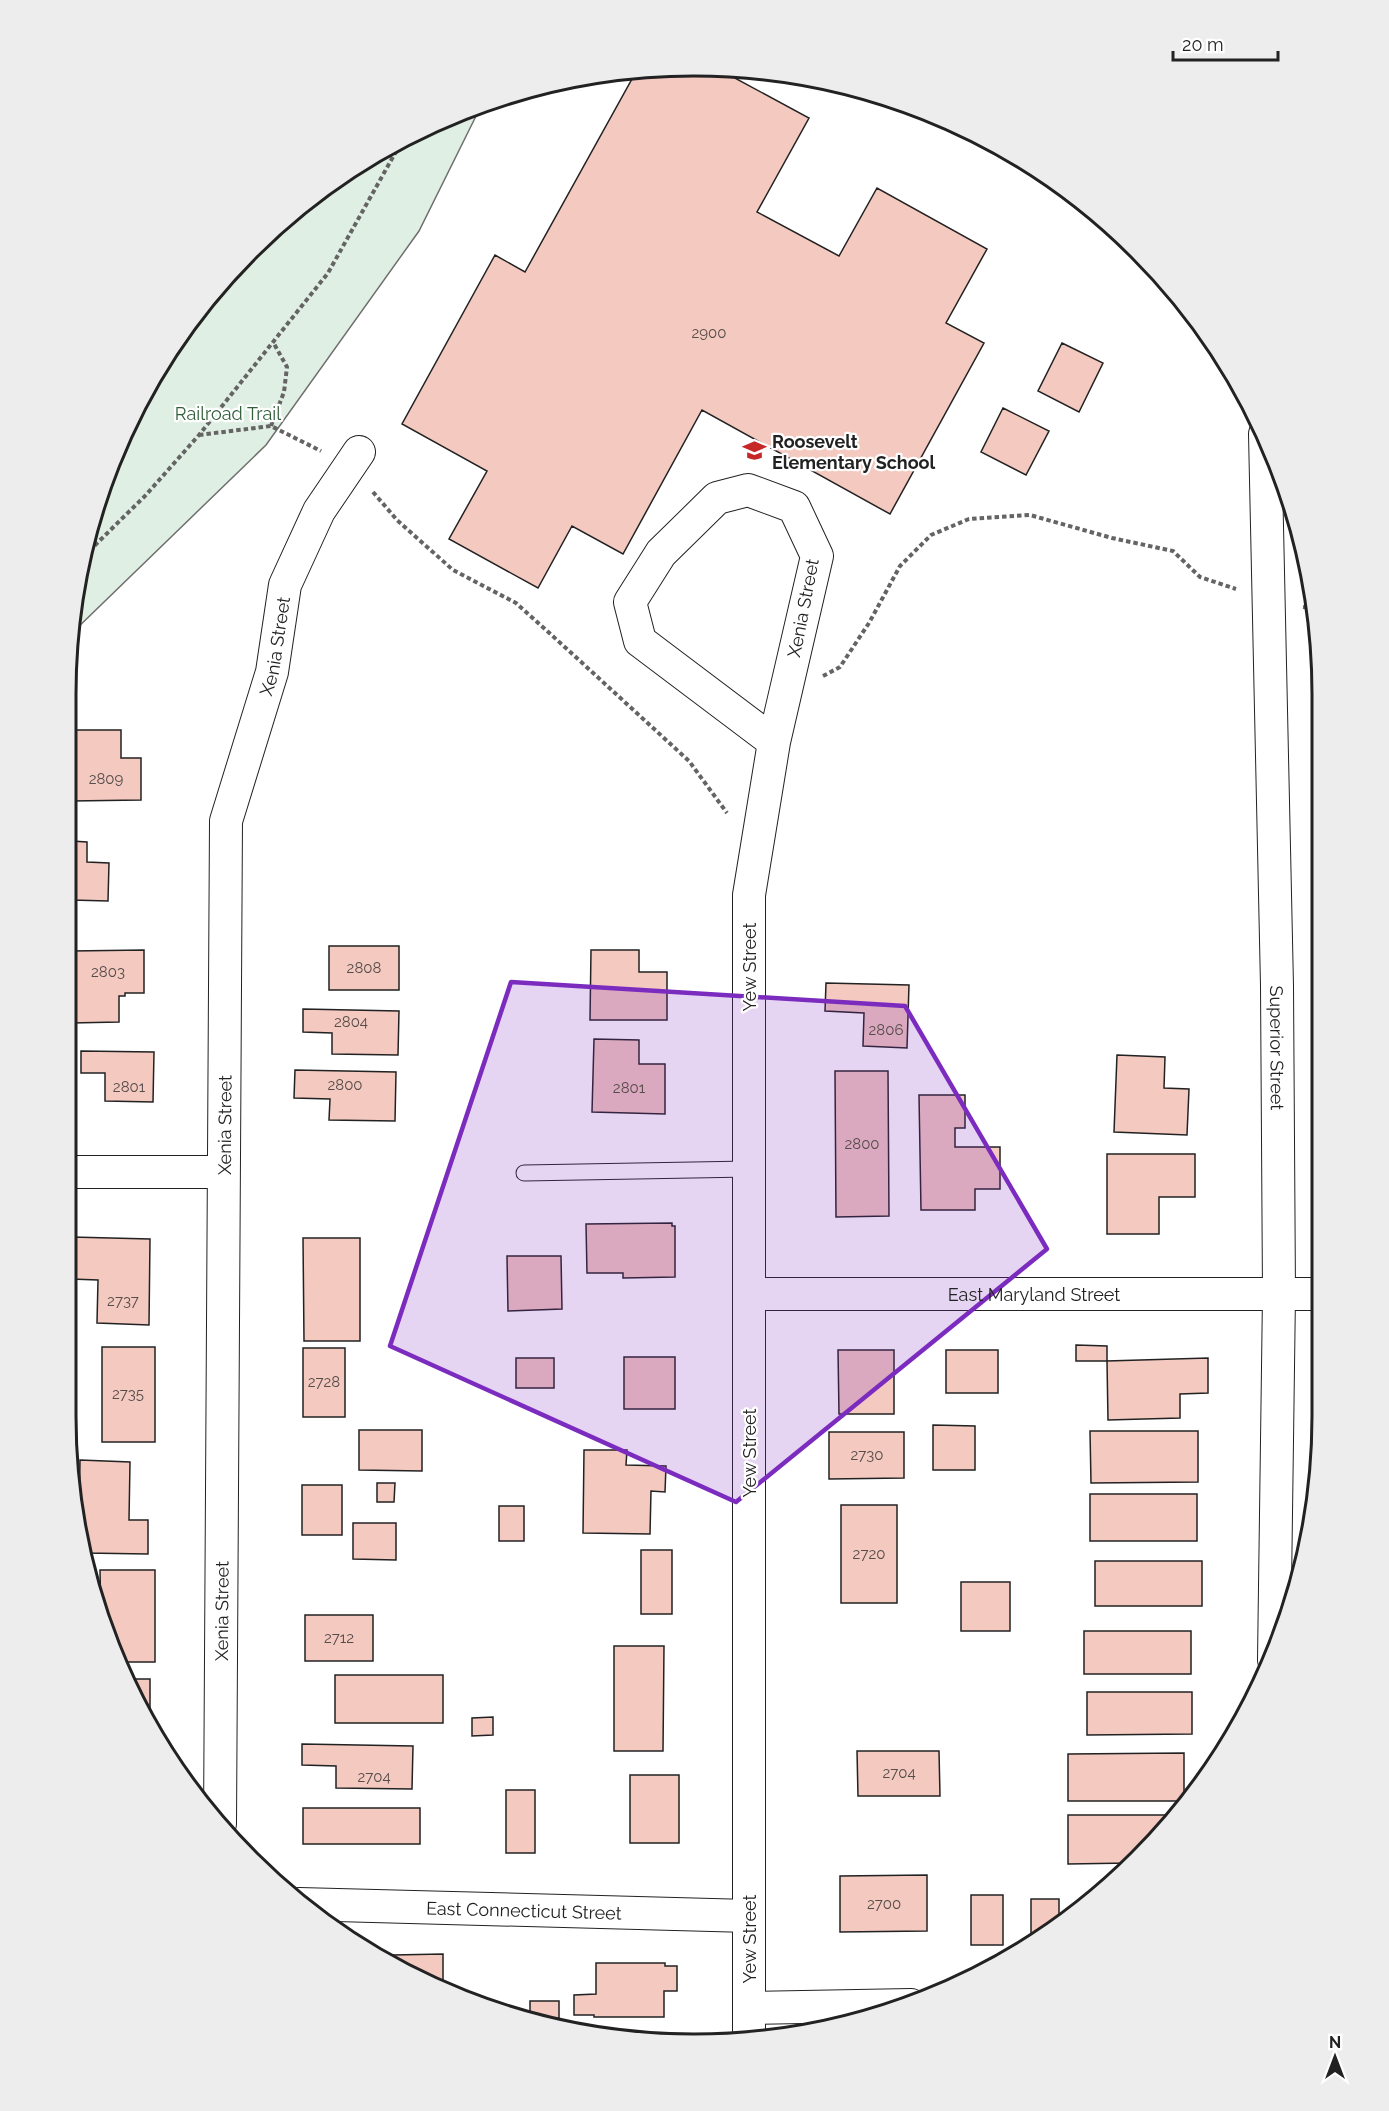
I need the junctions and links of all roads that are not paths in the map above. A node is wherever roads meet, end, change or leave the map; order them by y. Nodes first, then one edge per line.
1 (355, 459) road end
2 (1266, 460) edge
3 (774, 741) junction
4 (753, 869) joint
5 (749, 1169) junction
6 (76, 1172) edge
7 (223, 1172) junction
8 (524, 1173) dead end
9 (749, 1294) junction
10 (1279, 1294) junction
11 (1312, 1294) edge
12 (1274, 1629) edge
13 (220, 1812) edge
14 (315, 1904) edge
15 (749, 1916) junction
16 (864, 2010) edge
17 (749, 2023) edge

1 - 7 street, Xenia Street
2 - 10 street, Superior Street
3 - 3 street, Xenia Street
3 - 4 street, Xenia Street
4 - 5 street, Yew Street
5 - 8 lane
5 - 9 street, Yew Street
6 - 7 street
7 - 13 street, Xenia Street
9 - 10 street, East Maryland Street
9 - 15 street, Yew Street
10 - 11 street, East Maryland Street
10 - 12 street, Superior Street
14 - 15 street, East Connecticut Street
15 - 17 street, Yew Street
16 - 17 street

